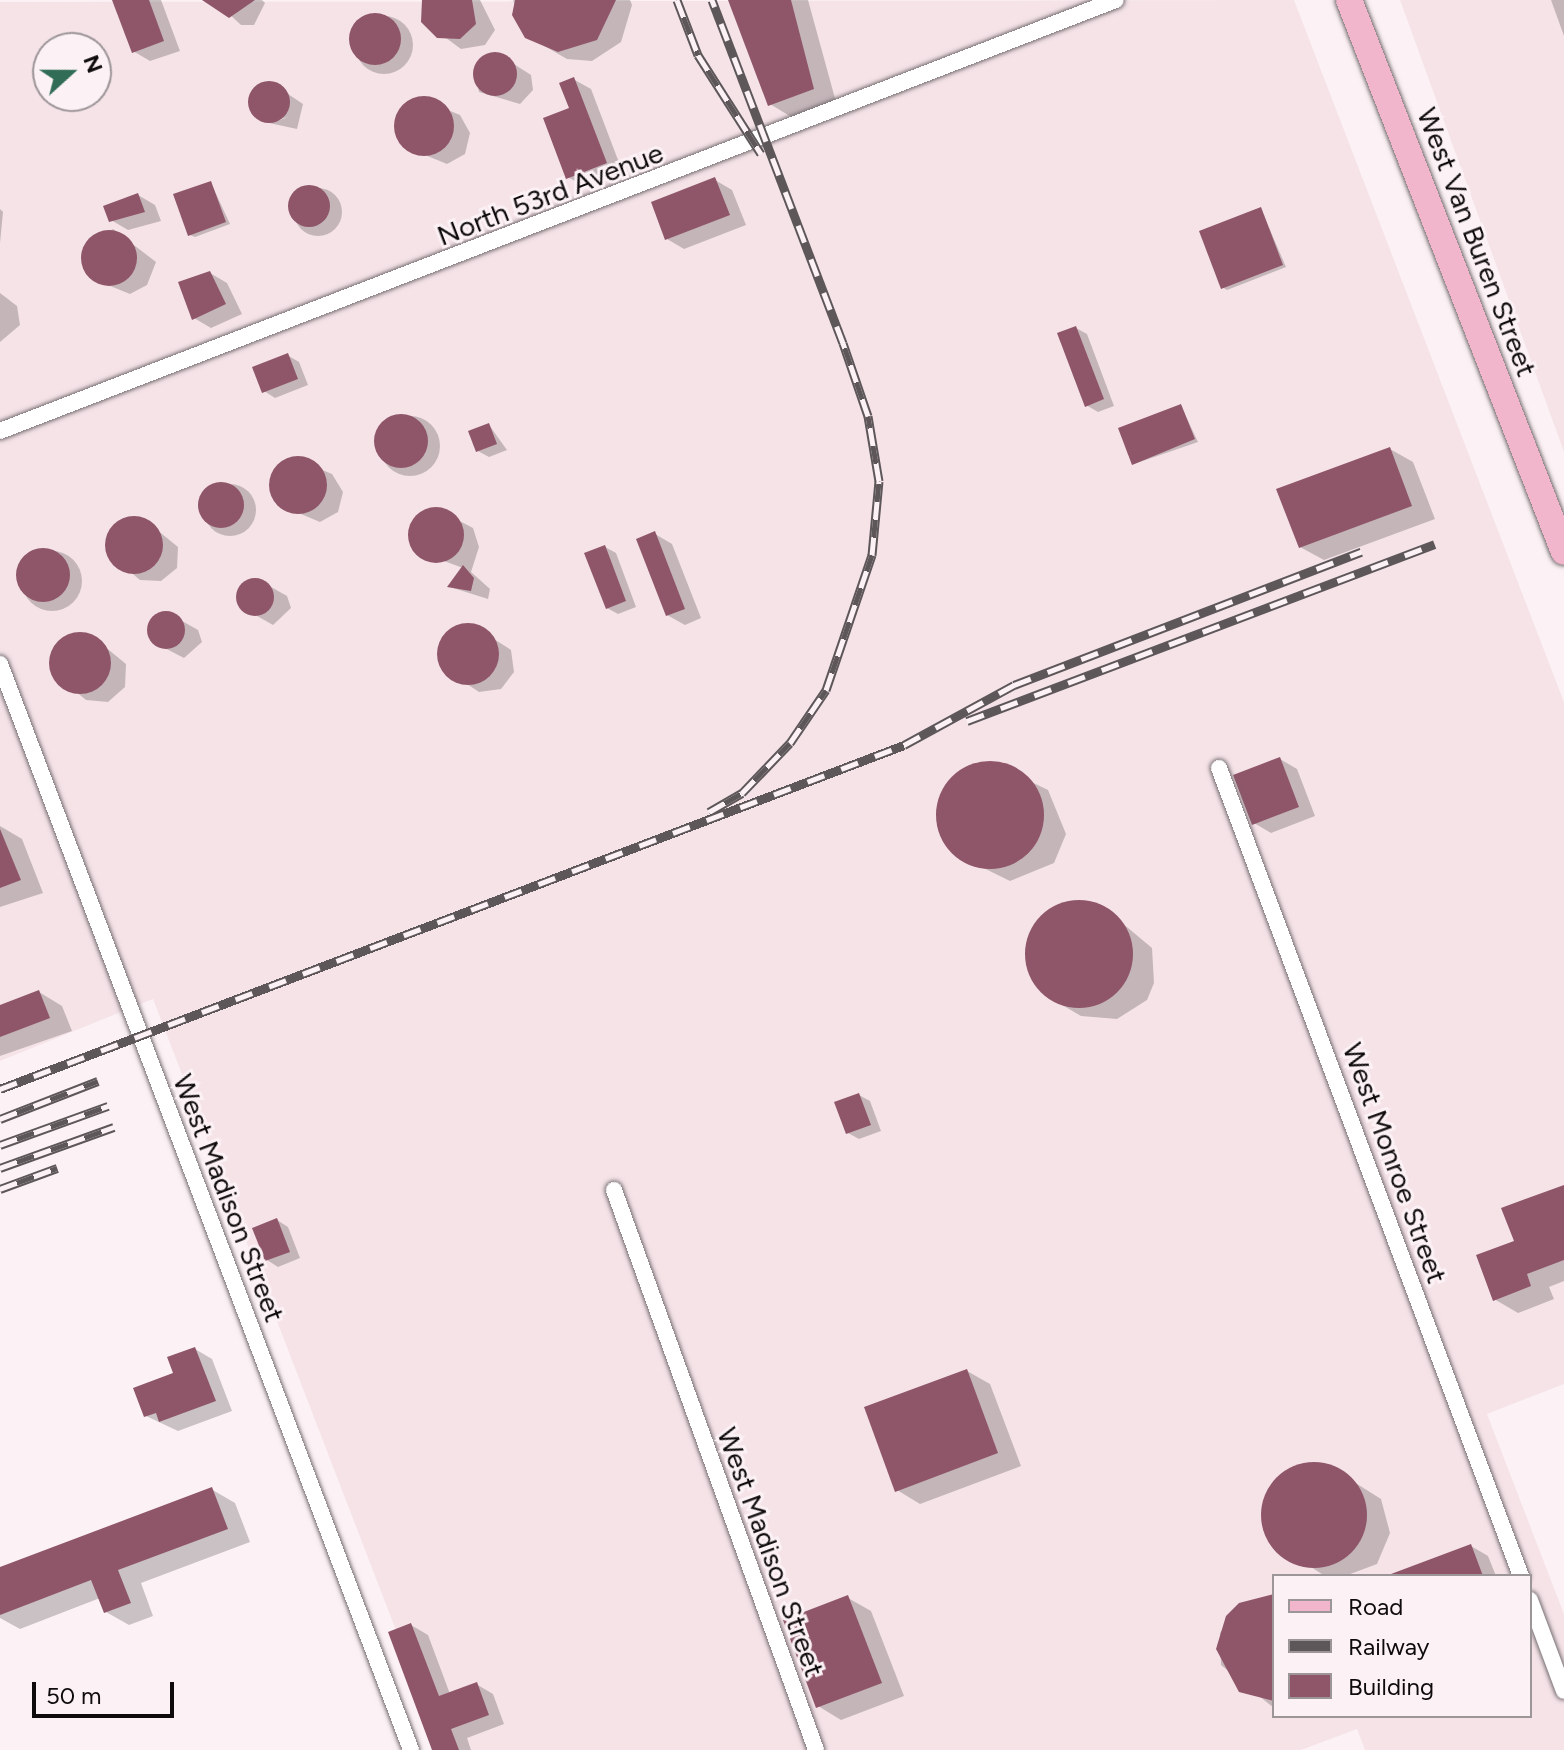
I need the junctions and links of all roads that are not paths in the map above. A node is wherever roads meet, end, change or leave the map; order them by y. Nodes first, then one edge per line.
1 (1116, 0) edge
2 (1349, 0) edge
3 (0, 431) edge
4 (1564, 552) edge
5 (0, 664) edge
6 (1219, 768) dead end
7 (614, 1190) dead end
8 (1520, 1574) edge
9 (1532, 1605) edge
10 (1564, 1691) edge
11 (411, 1750) edge
12 (816, 1750) edge

1 - 3 street, North 53rd Avenue
2 - 4 main road, West Van Buren Street
5 - 11 street, West Madison Street
6 - 8 street, West Monroe Street
7 - 12 street, West Madison Street
9 - 10 street

